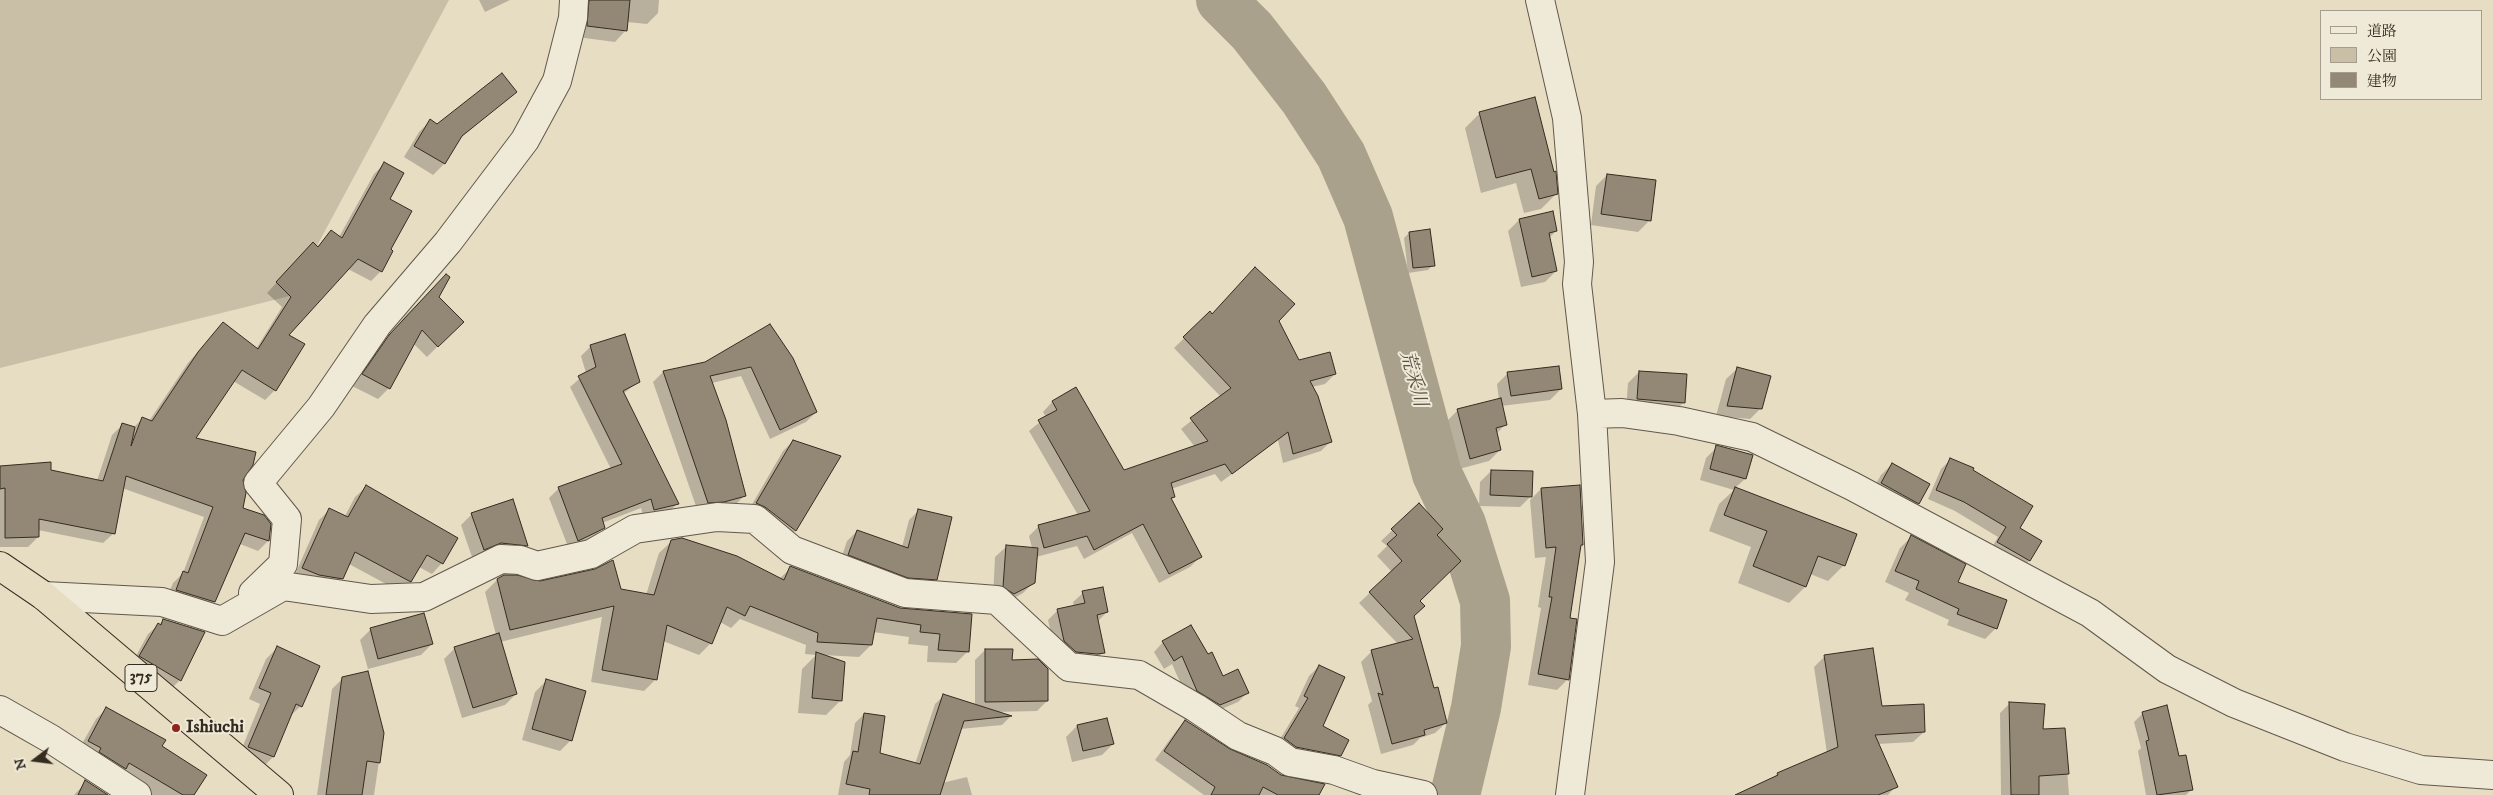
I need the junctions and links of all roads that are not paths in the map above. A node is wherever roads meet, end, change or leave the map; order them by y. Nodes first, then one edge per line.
1 (574, 0) edge
2 (1540, 0) edge
3 (1592, 414) junction
4 (0, 566) edge
5 (44, 596) junction
6 (222, 621) junction
7 (0, 710) edge
8 (2493, 775) edge
9 (138, 795) edge
10 (279, 795) edge
11 (1423, 795) edge
12 (1570, 795) edge

1 - 6 street
2 - 3 street
3 - 8 street
3 - 12 street
4 - 5 highway, 375
5 - 6 street
5 - 10 highway, 375
6 - 11 street
7 - 9 street

